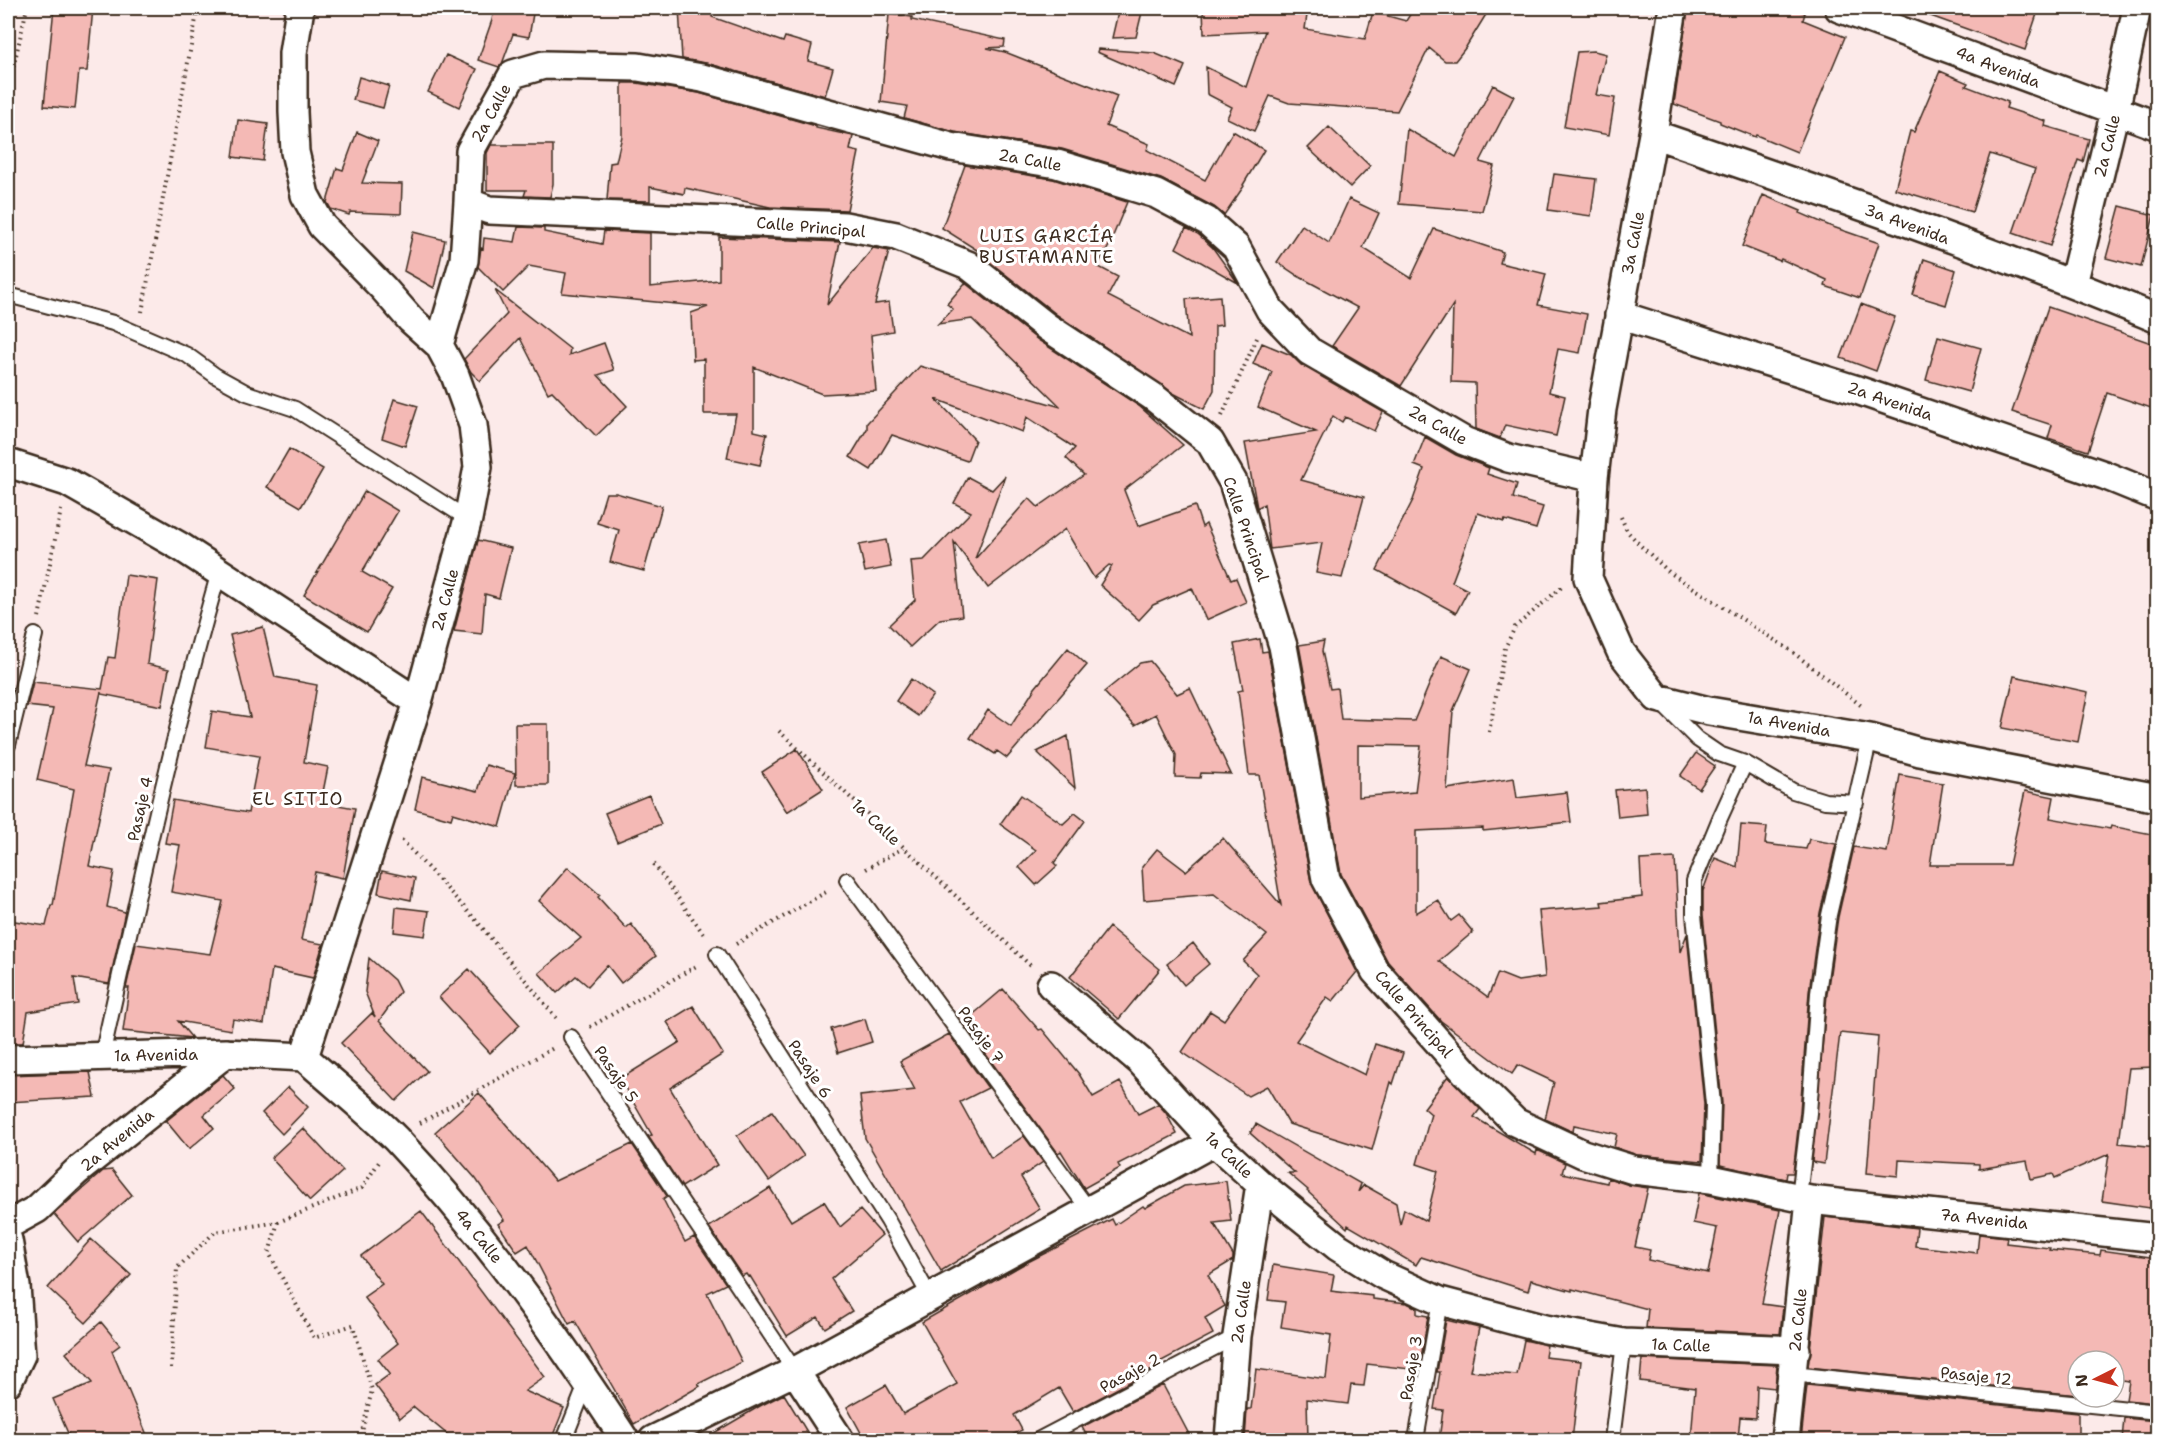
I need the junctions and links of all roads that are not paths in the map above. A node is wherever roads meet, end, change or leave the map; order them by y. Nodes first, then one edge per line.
1 (300, 8) edge
2 (1673, 8) edge
3 (1839, 8) edge
4 (2138, 8) edge
5 (2115, 111) junction
6 (2157, 126) edge
7 (1653, 134) junction
8 (468, 202) junction
9 (2073, 284) junction
10 (8, 296) edge
11 (1619, 315) junction
12 (2157, 319) edge
13 (439, 345) junction
14 (8, 463) edge
15 (1594, 478) junction
16 (2157, 497) edge
17 (468, 519) junction
18 (219, 572) junction
19 (35, 635) road end
20 (1657, 698) junction
21 (417, 702) junction
22 (1870, 738) junction
23 (8, 744) edge
24 (1745, 763) junction
25 (2157, 798) edge
26 (1856, 803) junction
27 (847, 880) road end
28 (717, 954) road end
29 (1051, 985) road end
30 (571, 1037) road end
31 (225, 1053) junction
32 (102, 1056) junction
33 (304, 1057) junction
34 (8, 1059) edge
35 (1214, 1142) junction
36 (1711, 1179) junction
37 (1260, 1184) junction
38 (1805, 1198) junction
39 (1089, 1210) junction
40 (8, 1225) edge
41 (2157, 1238) edge
42 (8, 1240) edge
43 (930, 1297) junction
44 (1440, 1301) junction
45 (1237, 1336) junction
46 (1624, 1343) junction
47 (1794, 1362) junction
48 (795, 1371) junction
49 (8, 1382) edge
50 (587, 1382) junction
51 (2157, 1412) edge
52 (564, 1440) edge
53 (625, 1440) edge
54 (653, 1440) edge
55 (840, 1440) edge
56 (1038, 1440) edge
57 (1229, 1440) edge
58 (1416, 1440) edge
59 (1612, 1440) edge
60 (1785, 1440) edge

1 - 13 street, 2a Calle
2 - 7 street, 3a Calle
3 - 5 street, 4a Avenida
4 - 5 street, 2a Calle
5 - 6 street, 4a Avenida
5 - 9 street, 2a Calle
7 - 9 street, 3a Avenida
7 - 11 street, 3a Calle
8 - 13 street
8 - 15 street, 2a Calle
8 - 36 street, Calle Principal
9 - 12 street, 3a Avenida
10 - 17 lane
11 - 15 street, 3a Calle
11 - 16 street, 2a Avenida
13 - 17 street, 2a Calle
14 - 18 street
15 - 20 street
17 - 21 street, 2a Calle
18 - 21 street
18 - 32 lane, Pasaje 4
19 - 23 lane
20 - 22 street, 1a Avenida
20 - 24 lane
21 - 33 street, 2a Calle
22 - 25 street, 1a Avenida
22 - 26 lane
24 - 26 lane
24 - 36 lane
26 - 38 lane
27 - 39 lane, Pasaje 7
28 - 43 lane, Pasaje 6
29 - 35 street, 1a Calle
30 - 48 lane, Pasaje 5
31 - 32 street, 1a Avenida
31 - 33 street, 1a Avenida
31 - 40 street, 2a Avenida
32 - 34 street, 1a Avenida
33 - 50 street, 4a Calle
35 - 37 street, 1a Calle
35 - 39 street
36 - 38 street, Calle Principal
37 - 44 street, 1a Calle
37 - 45 street, 2a Calle
38 - 41 street, 7a Avenida
38 - 47 street, 2a Calle
39 - 43 street
42 - 49 street
43 - 48 street
44 - 46 street, 1a Calle
44 - 58 lane, Pasaje 3
45 - 56 lane, Pasaje 2
45 - 57 street, 2a Calle
46 - 47 street, 1a Calle
46 - 59 lane
47 - 51 lane, Pasaje 12
47 - 60 street, 2a Calle
48 - 54 street
48 - 55 street
50 - 52 lane
50 - 53 street, 4a Calle

